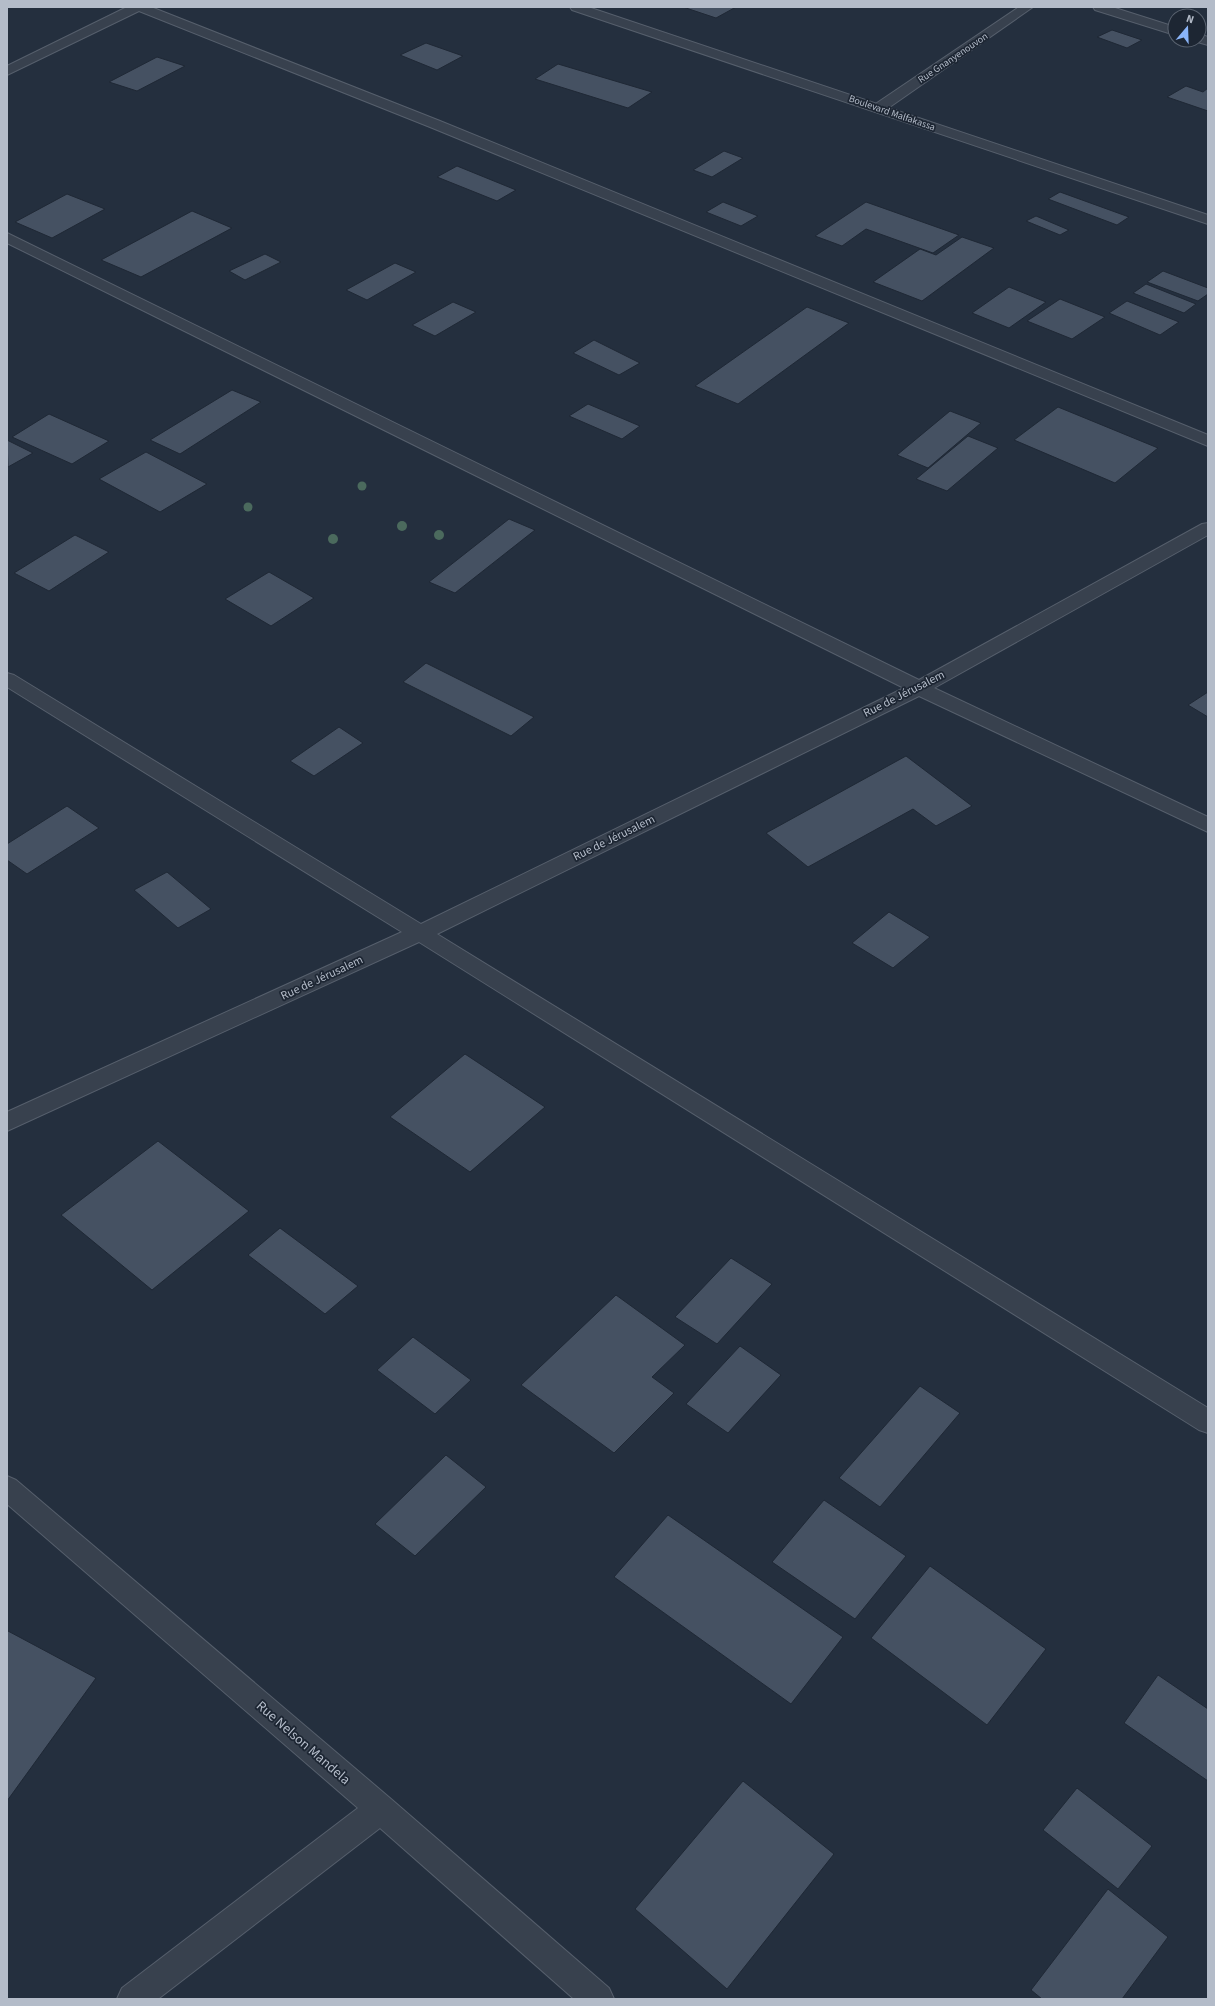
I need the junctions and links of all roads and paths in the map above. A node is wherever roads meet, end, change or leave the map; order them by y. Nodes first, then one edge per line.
1 (137, 7) edge
2 (140, 7) edge
3 (576, 7) edge
4 (1027, 7) edge
5 (1099, 7) edge
6 (1167, 28) edge
7 (7, 71) edge
8 (879, 108) junction
9 (1208, 220) edge
10 (7, 237) edge
11 (1208, 441) edge
12 (1208, 528) edge
13 (7, 679) edge
14 (919, 688) junction
15 (1208, 825) edge
16 (420, 933) junction
17 (7, 1122) edge
18 (1208, 1422) edge
19 (7, 1488) edge
20 (381, 1809) junction
21 (133, 1999) edge
22 (598, 1999) edge

1 - 7 street
2 - 11 street
3 - 8 street, Boulevard Malfakassa
4 - 8 street, Rue Gnanyenouvon
5 - 6 street
8 - 9 street, Boulevard Malfakassa
10 - 14 street
12 - 14 street, Rue de Jérusalem
13 - 16 street
14 - 15 street
14 - 16 street, Rue de Jérusalem
16 - 17 street, Rue de Jérusalem
16 - 18 street
19 - 20 street, Rue Nelson Mandela
20 - 21 street
20 - 22 street, Rue Nelson Mandela

